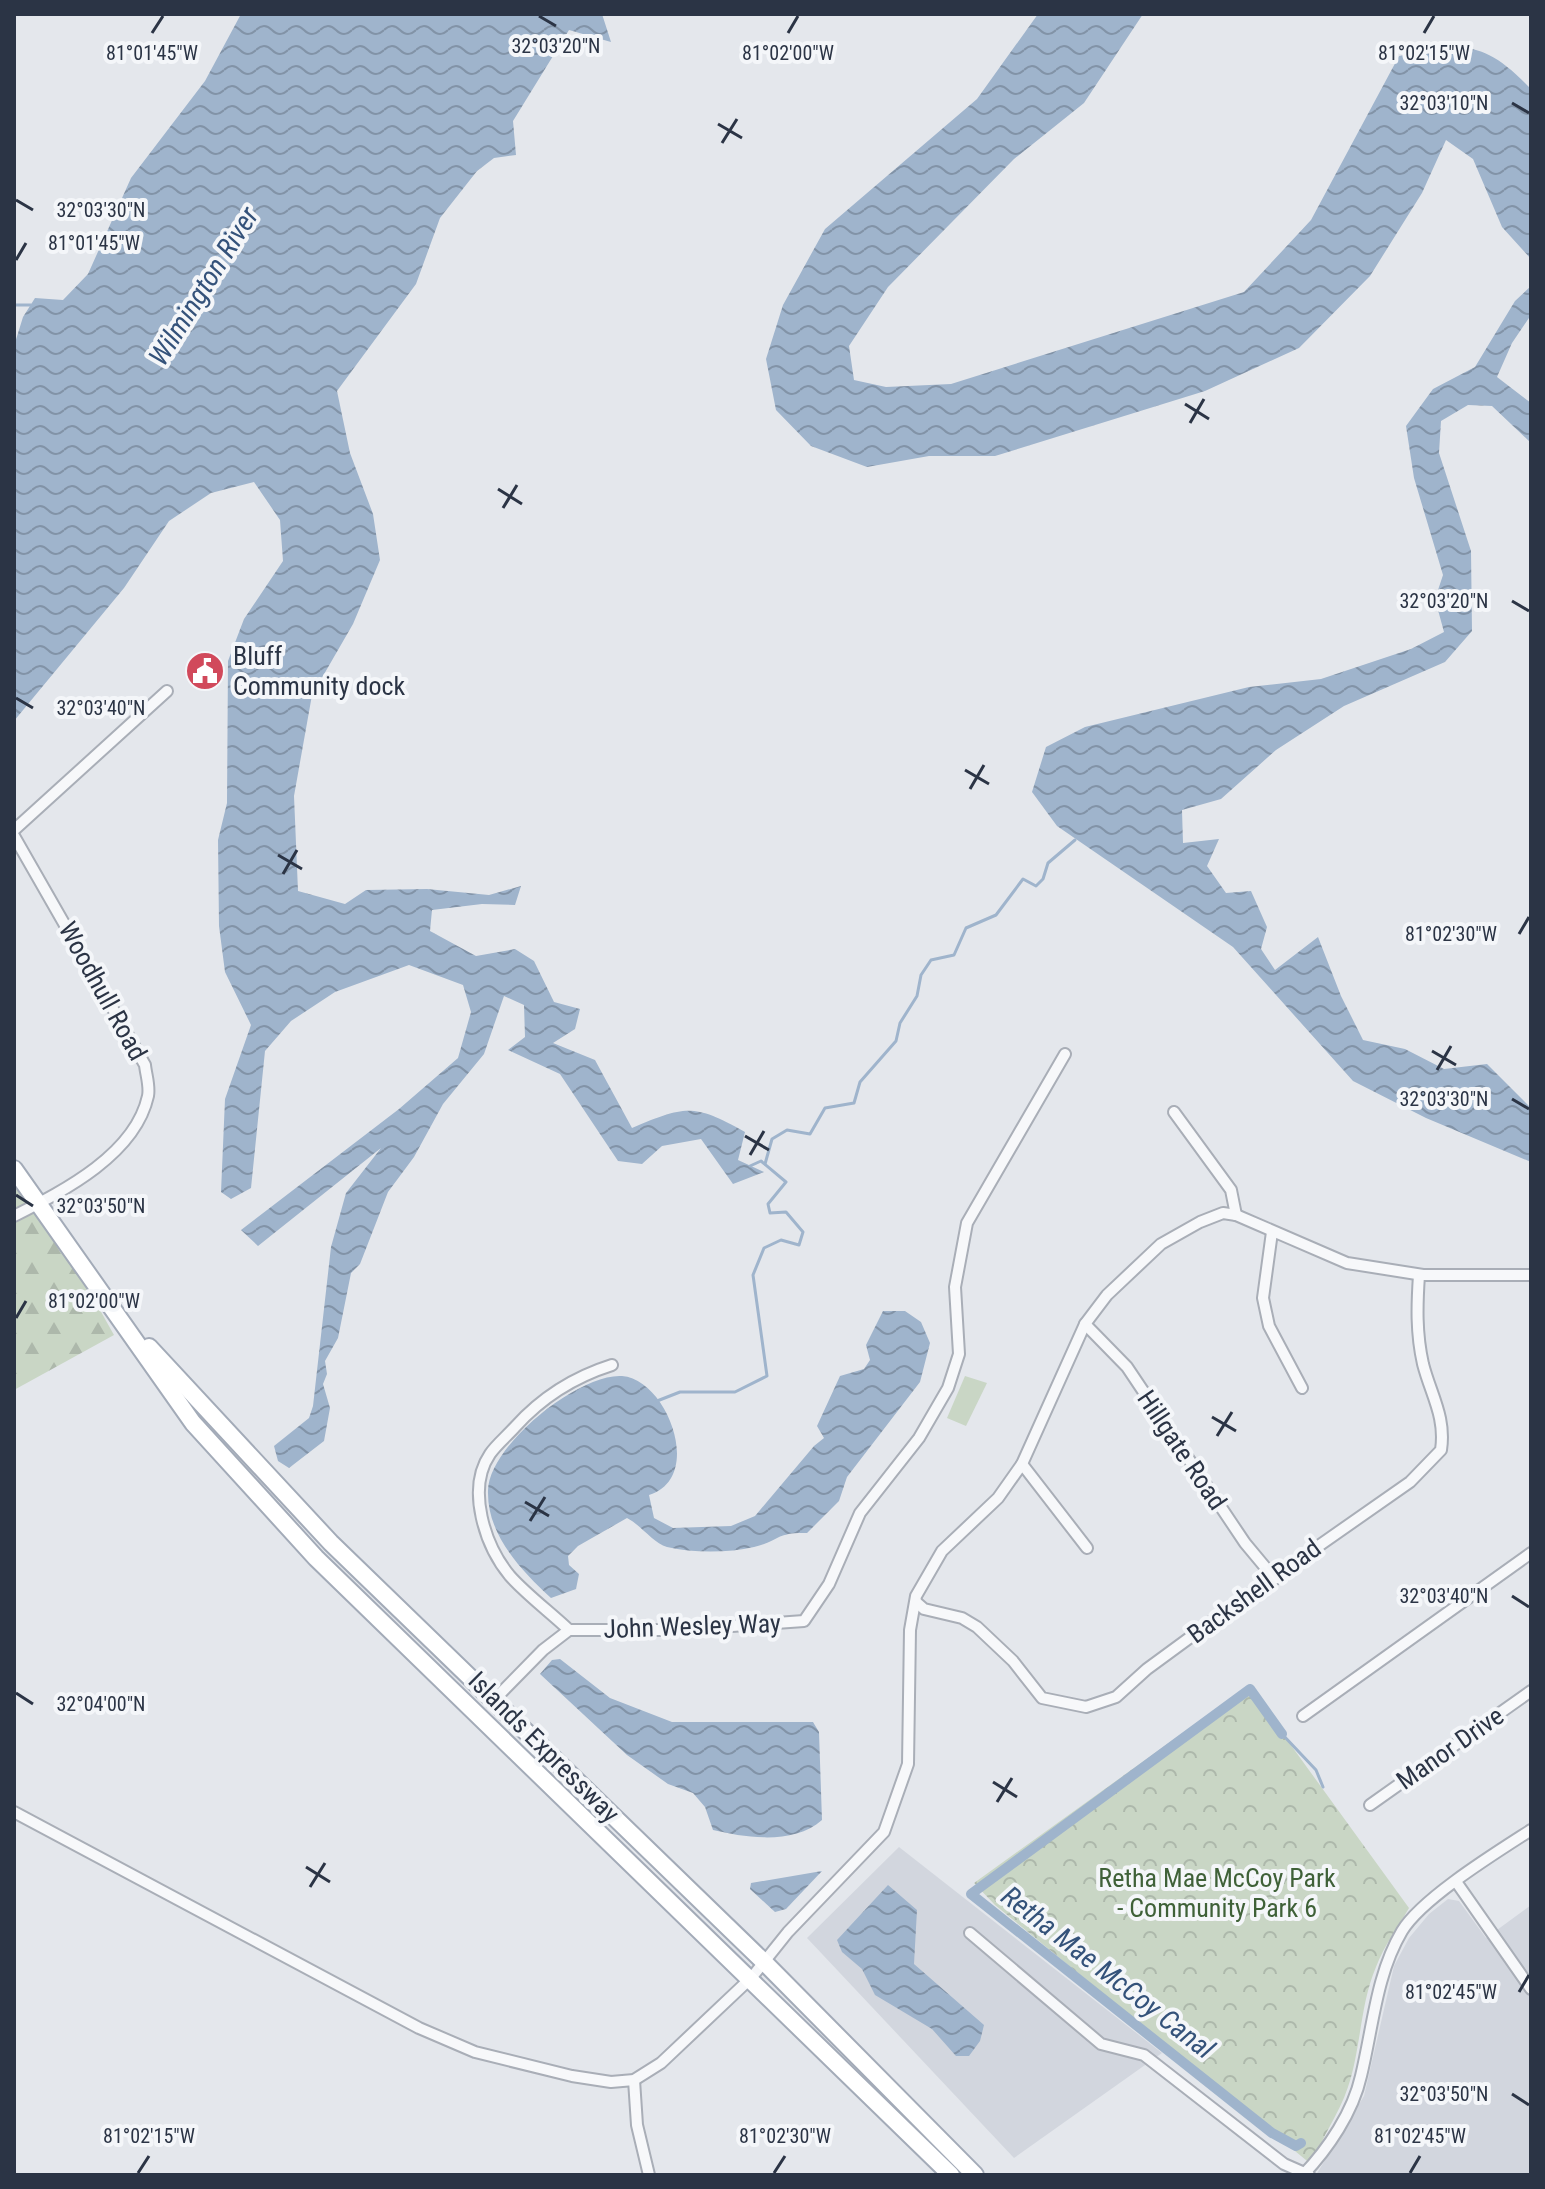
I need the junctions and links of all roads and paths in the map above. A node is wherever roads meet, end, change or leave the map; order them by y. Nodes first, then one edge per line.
1 (167, 691) dead end
2 (14, 830) edge
3 (14, 836) edge
4 (1065, 1054) dead end
5 (1174, 1112) dead end
6 (14, 1169) edge
7 (37, 1204) junction
8 (1236, 1215) junction
9 (14, 1216) edge
10 (1272, 1232) junction
11 (1419, 1275) junction
12 (1531, 1275) edge
13 (116, 1315) junction
14 (1085, 1324) junction
15 (612, 1365) dead end
16 (1302, 1388) dead end
17 (1022, 1464) junction
18 (1087, 1548) dead end
19 (1531, 1553) edge
20 (1275, 1579) junction
21 (916, 1602) junction
22 (569, 1630) junction
23 (1531, 1691) edge
24 (495, 1699) junction
25 (1303, 1716) dead end
26 (1370, 1805) dead end
27 (14, 1812) edge
28 (1531, 1830) edge
29 (1457, 1883) junction
30 (970, 1933) dead end
31 (765, 1963) junction
32 (752, 1977) junction
33 (1531, 1989) edge
34 (634, 2080) junction
35 (1306, 2174) edge
36 (649, 2175) edge
37 (951, 2175) edge
38 (975, 2175) edge

1 - 2 street
3 - 7 street, Woodhull Road
4 - 22 street, John Wesley Way
5 - 8 street
6 - 7 main road, Islands Expressway
7 - 9 street, Woodhull Road
7 - 13 main road, Islands Expressway
8 - 10 street
8 - 14 street
10 - 11 street
10 - 16 street
11 - 12 street
11 - 20 street, Backshell Road
13 - 24 main road, Islands Expressway
13 - 32 main road, Islands Expressway
14 - 17 street
14 - 20 street, Hillgate Road
15 - 22 street
17 - 18 street
17 - 21 street
19 - 25 street
20 - 21 street, Backshell Road
21 - 31 street
22 - 24 street, John Wesley Way
23 - 26 street, Manor Drive
24 - 31 main road, Islands Expressway
27 - 34 street
28 - 29 street
29 - 33 street
29 - 35 street
30 - 35 street
31 - 32 street
31 - 38 main road, Islands Expressway
32 - 34 street
32 - 37 main road, Islands Expressway
34 - 36 street

